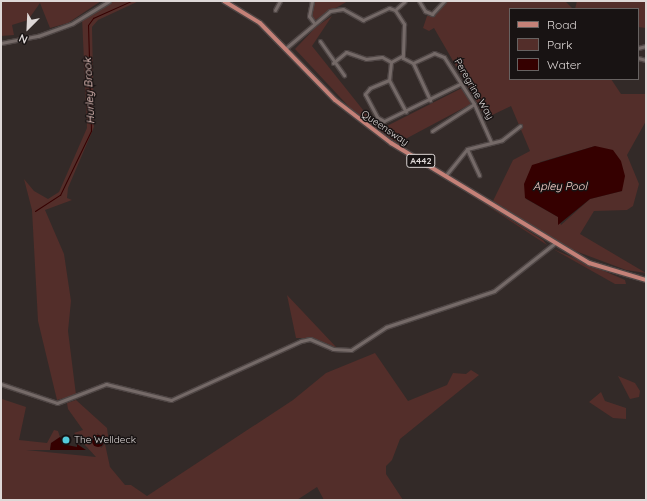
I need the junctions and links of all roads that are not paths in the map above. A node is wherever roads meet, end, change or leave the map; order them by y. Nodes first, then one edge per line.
1 (109, 1) edge
2 (224, 1) edge
3 (280, 1) edge
4 (312, 1) edge
5 (405, 1) edge
6 (419, 1) edge
7 (444, 1) edge
8 (275, 10) dead end
9 (395, 10) junction
10 (314, 23) junction
11 (320, 41) dead end
12 (1, 43) edge
13 (286, 48) junction
14 (402, 56) junction
15 (391, 62) junction
16 (413, 63) junction
17 (334, 64) junction
18 (344, 75) dead end
19 (389, 80) junction
20 (462, 83) junction
21 (430, 100) junction
22 (474, 104) junction
23 (406, 112) junction
24 (520, 126) dead end
25 (432, 130) dead end
26 (491, 142) junction
27 (467, 149) junction
28 (446, 175) junction
29 (479, 175) dead end
30 (555, 243) junction
31 (646, 280) edge
32 (1, 384) edge

1 - 12 street
2 - 13 main road, Queensway / A442
3 - 8 street
4 - 10 street
5 - 9 street
6 - 7 street
9 - 10 street
9 - 14 street
10 - 13 street
11 - 17 street
13 - 28 main road, Queensway / A442
14 - 15 street
14 - 16 street
15 - 17 street
15 - 19 street
16 - 20 street, Peregrine Way
16 - 21 street
17 - 18 street
19 - 23 street
19 - 23 street
20 - 21 street
20 - 22 street, Peregrine Way
21 - 23 street
22 - 25 street
22 - 26 street, Peregrine Way
24 - 26 street
26 - 27 street
27 - 28 street
27 - 29 street
28 - 30 main road, Queensway / A442
30 - 31 main road, Queensway / A442
30 - 32 street

